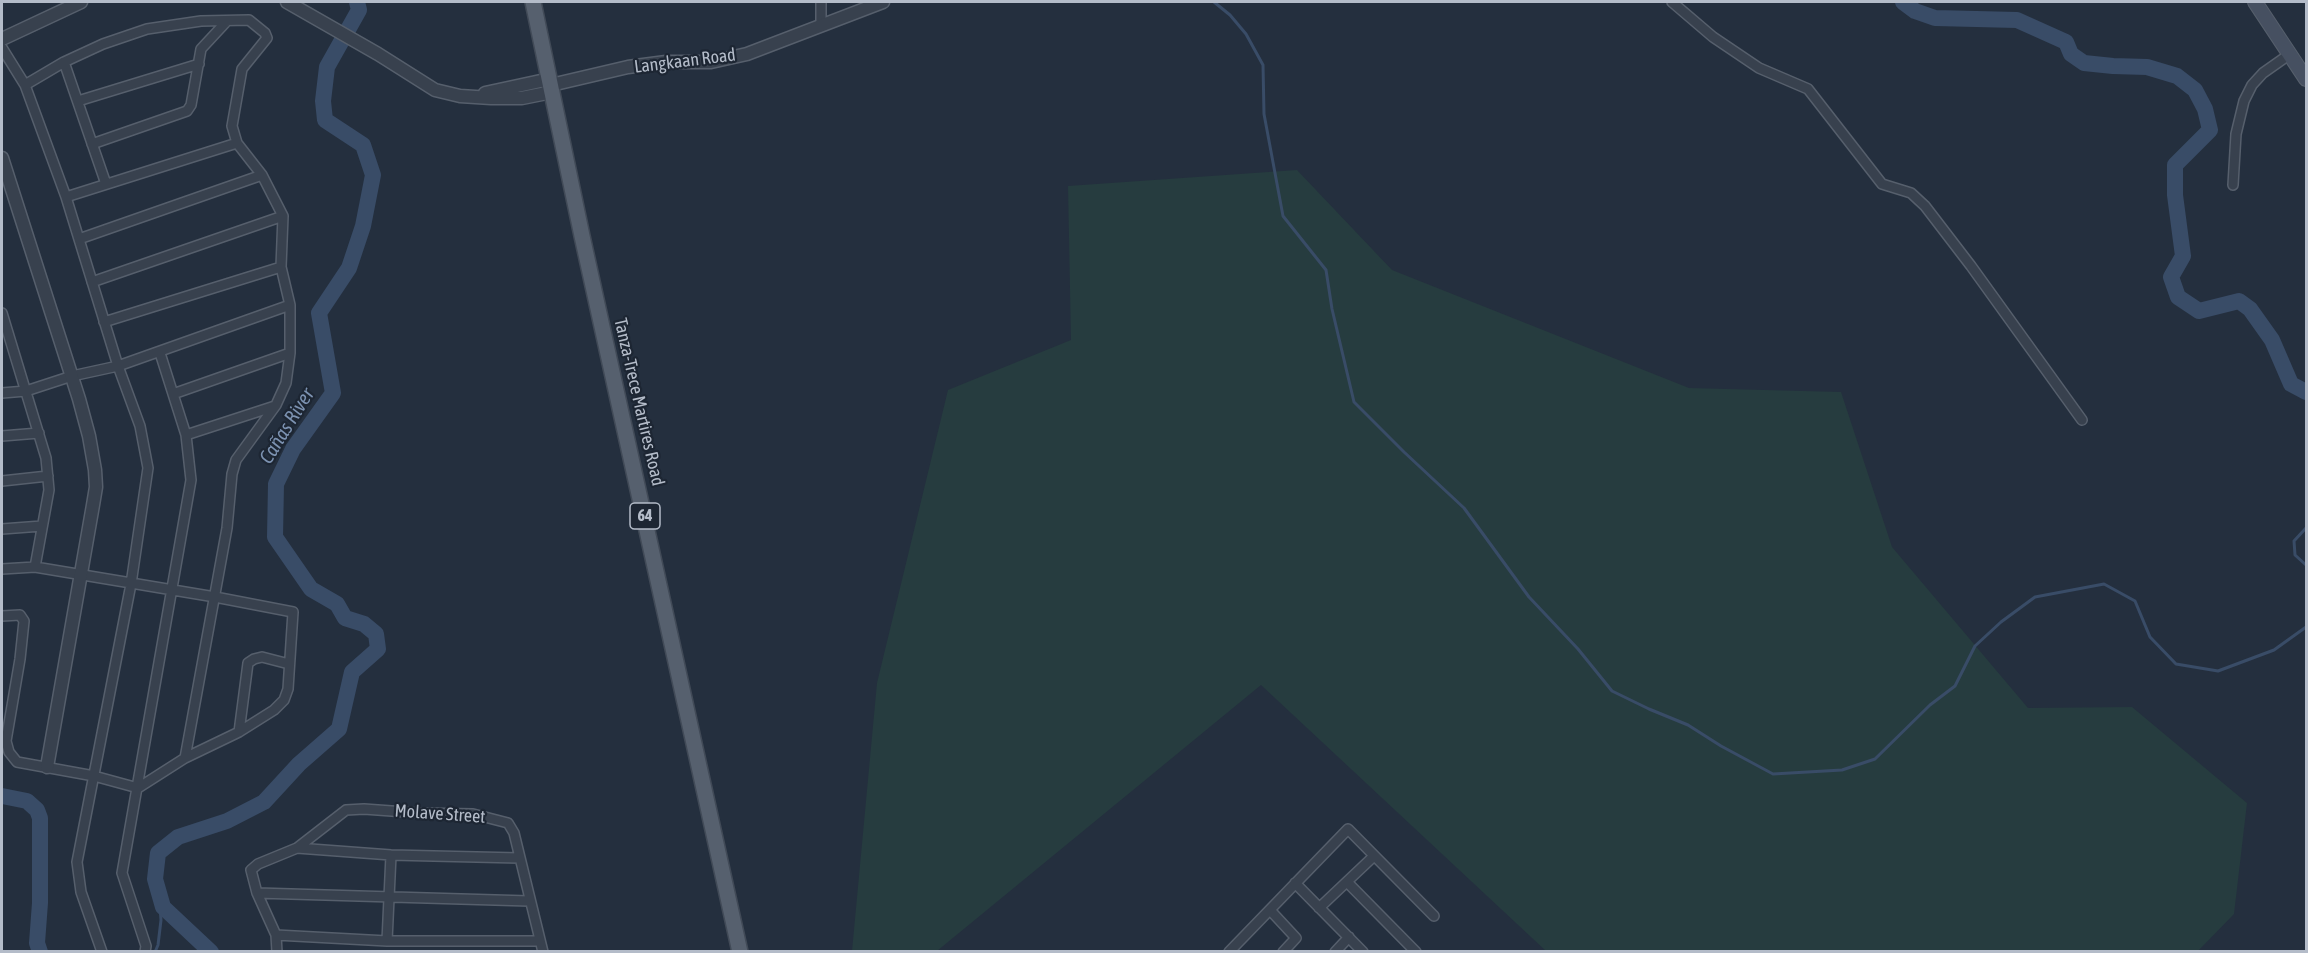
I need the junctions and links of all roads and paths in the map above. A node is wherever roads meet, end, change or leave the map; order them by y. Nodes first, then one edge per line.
1 (81, 2) edge
2 (287, 2) edge
3 (533, 2) edge
4 (821, 2) edge
5 (884, 2) edge
6 (1672, 2) edge
7 (2254, 2) edge
8 (227, 21) junction
9 (821, 25) junction
10 (2, 39) edge
11 (2, 48) edge
12 (2290, 54) junction
13 (64, 62) junction
14 (199, 64) junction
15 (2307, 79) edge
16 (25, 85) junction
17 (551, 85) junction
18 (78, 101) junction
19 (237, 143) junction
20 (92, 144) junction
21 (2, 158) edge
22 (262, 175) junction
23 (106, 184) junction
24 (2233, 185) dead end
25 (66, 197) junction
26 (283, 216) junction
27 (79, 239) junction
28 (281, 267) junction
29 (92, 282) junction
30 (290, 306) junction
31 (2, 313) edge
32 (104, 322) junction
33 (13, 350) junction
34 (2, 352) edge
35 (159, 353) junction
36 (290, 353) junction
37 (118, 366) junction
38 (72, 376) junction
39 (26, 391) junction
40 (2, 393) edge
41 (173, 394) junction
42 (276, 405) junction
43 (2082, 420) dead end
44 (39, 433) junction
45 (186, 435) junction
46 (2, 436) edge
47 (48, 476) junction
48 (2, 481) edge
49 (42, 526) junction
50 (2, 529) edge
51 (35, 567) junction
52 (2, 569) edge
53 (81, 574) junction
54 (131, 584) junction
55 (171, 590) junction
56 (215, 597) junction
57 (2, 616) edge
58 (289, 664) junction
59 (238, 732) junction
60 (185, 758) junction
61 (47, 767) junction
62 (94, 776) junction
63 (138, 788) junction
64 (297, 848) junction
65 (391, 855) junction
66 (1374, 856) junction
67 (519, 858) junction
68 (1347, 882) junction
69 (1294, 883) junction
70 (257, 893) junction
71 (389, 899) junction
72 (529, 901) junction
73 (1319, 908) junction
74 (1270, 910) junction
75 (1434, 916) dead end
76 (276, 935) junction
77 (1349, 937) junction
78 (387, 941) junction
79 (400, 941) junction
80 (540, 941) junction
81 (102, 951) edge
82 (145, 951) edge
83 (277, 951) edge
84 (400, 951) edge
85 (543, 951) edge
86 (740, 951) edge
87 (1229, 951) edge
88 (1282, 951) edge
89 (1335, 951) edge
90 (1363, 951) edge
91 (1416, 951) edge

1 - 10 street
2 - 17 street, Langkaan Road
3 - 17 main road, Tanza-Trece Martires Road / 64
4 - 9 street
5 - 9 street, Langkaan Road
6 - 43 street
7 - 12 main road
8 - 13 street
8 - 14 street
8 - 19 street
9 - 17 street, Langkaan Road
11 - 16 street
12 - 15 main road
12 - 24 street
13 - 16 street
13 - 18 street
14 - 18 street
14 - 20 street
16 - 25 street
17 - 86 main road, Tanza-Trece Martires Road / 64
18 - 20 street
19 - 22 street
19 - 23 street
20 - 23 street
21 - 38 street
22 - 26 street
22 - 27 street
23 - 25 street
25 - 27 street
26 - 28 street
26 - 29 street
27 - 29 street
28 - 30 street
28 - 32 street
29 - 32 street
30 - 35 street
30 - 36 street
31 - 33 street
32 - 37 street
33 - 34 street
33 - 39 street
35 - 37 street
35 - 41 street
36 - 41 street
36 - 42 street
37 - 38 street
37 - 54 street
38 - 39 street
38 - 53 street
39 - 40 street
39 - 44 street
41 - 45 street
42 - 45 street
42 - 56 street
44 - 46 street
44 - 47 street
45 - 55 street
47 - 48 street
47 - 49 street
49 - 50 street
49 - 51 street
51 - 52 street
51 - 53 street
53 - 54 street
53 - 61 street
54 - 55 street
54 - 62 street
55 - 56 street
55 - 63 street
56 - 58 street
56 - 60 street
57 - 61 street
58 - 59 street
58 - 59 street
59 - 60 street
60 - 63 street
61 - 62 street
62 - 63 street
62 - 81 street
63 - 82 street
64 - 65 street
64 - 67 street, Molave Street
64 - 70 street
65 - 67 street
65 - 71 street
66 - 68 street
66 - 69 street
66 - 75 street
67 - 72 street, Molave Street
68 - 73 street
68 - 91 street
69 - 73 street
69 - 74 street
70 - 71 street
70 - 76 street
71 - 72 street
71 - 78 street
72 - 80 street, Molave Street
73 - 77 street
74 - 87 street
74 - 88 street
76 - 78 street
76 - 83 street
77 - 89 street
77 - 90 street
78 - 79 street
79 - 80 street
79 - 84 street
80 - 85 street, Molave Street

